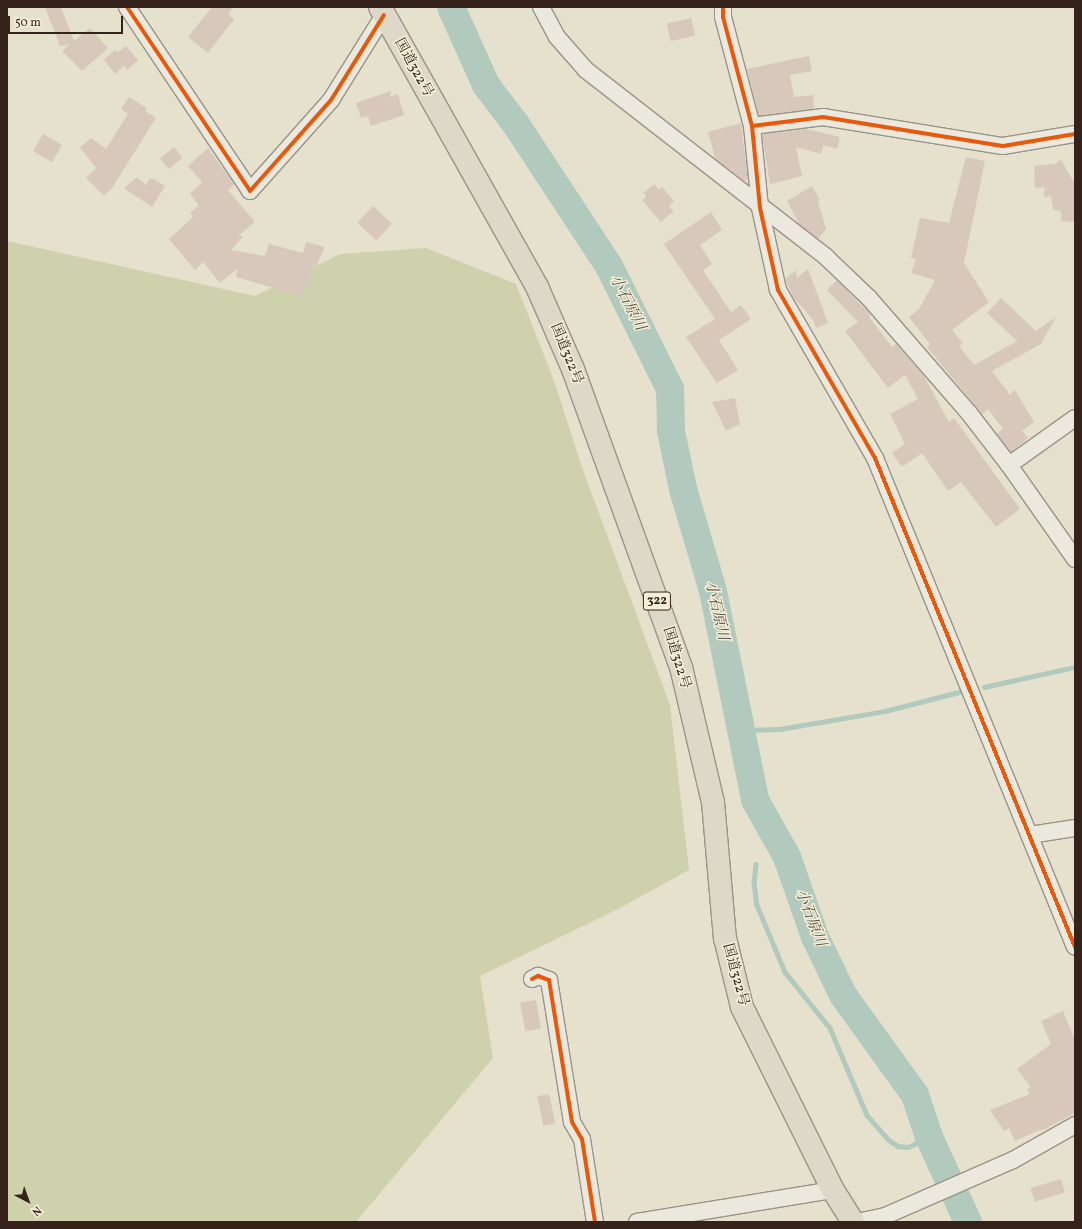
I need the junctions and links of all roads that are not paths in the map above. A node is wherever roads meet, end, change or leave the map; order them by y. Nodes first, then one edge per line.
1 (127, 7) edge
2 (541, 7) edge
3 (723, 7) edge
4 (382, 11) edge
5 (752, 126) junction
6 (1075, 134) edge
7 (760, 208) junction
8 (1075, 418) edge
9 (1009, 465) junction
10 (1075, 559) edge
11 (1075, 828) edge
12 (1030, 836) junction
13 (1075, 948) edge
14 (532, 979) dead end
15 (1075, 1125) edge
16 (833, 1190) junction
17 (720, 1216) edge
18 (596, 1222) edge
19 (637, 1222) edge
20 (852, 1222) edge
21 (857, 1222) edge

1 - 4 street
2 - 7 street
3 - 5 street
4 - 16 highway, 国道322号 / 322
5 - 6 street
5 - 7 street
7 - 9 street
7 - 12 street
8 - 9 street
9 - 10 street
11 - 12 street
12 - 13 street
14 - 18 street
15 - 21 street
16 - 17 street
16 - 20 highway, 国道322号 / 322
17 - 19 street

